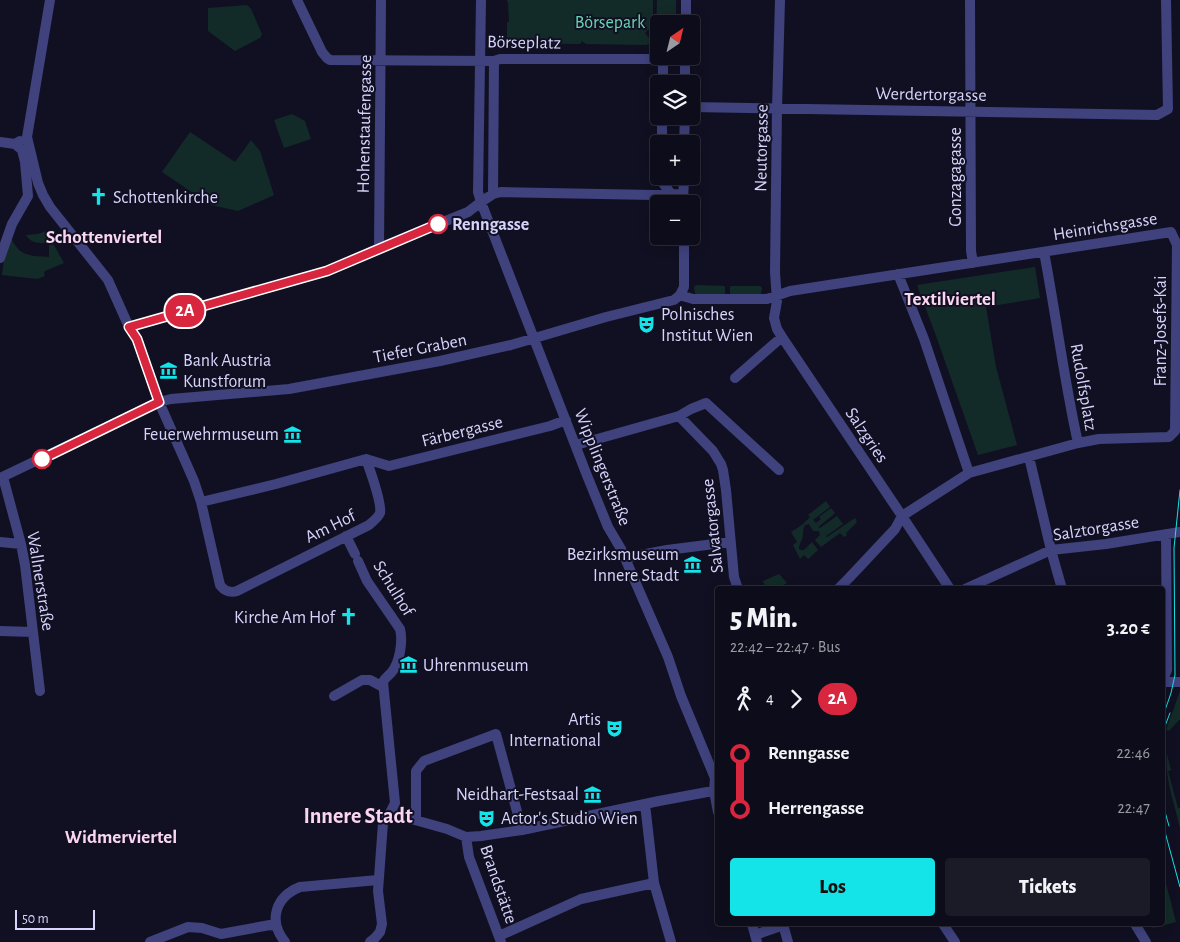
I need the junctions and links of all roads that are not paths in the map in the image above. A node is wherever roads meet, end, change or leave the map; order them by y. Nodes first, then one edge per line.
1 (50, 0) edge
2 (297, 0) edge
3 (381, 0) edge
4 (481, 0) edge
5 (686, 0) edge
6 (780, 0) edge
7 (970, 0) edge
8 (1166, 0) edge
9 (686, 15) edge
10 (650, 58) edge
11 (381, 60) junction
12 (479, 60) junction
13 (494, 61) junction
14 (700, 107) edge
15 (777, 108) junction
16 (971, 111) junction
17 (27, 137) junction
18 (0, 142) edge
19 (15, 144) junction
20 (664, 185) edge
21 (493, 194) junction
22 (671, 194) joint
23 (28, 196) junction
24 (46, 201) junction
25 (481, 202) junction
26 (1172, 232) joint
27 (684, 245) edge
28 (379, 248) junction
29 (1044, 252) junction
30 (0, 258) edge
31 (973, 263) junction
32 (898, 274) junction
33 (680, 294) junction
34 (777, 295) junction
35 (129, 327) junction
36 (782, 337) junction
37 (735, 378) dead end
38 (159, 402) junction
39 (679, 416) junction
40 (566, 420) junction
41 (1078, 443) junction
42 (576, 446) junction
43 (1029, 457) junction
44 (366, 459) junction
45 (779, 470) dead end
46 (969, 473) junction
47 (1, 478) edge
48 (201, 502) junction
49 (902, 516) junction
50 (1180, 532) edge
51 (1166, 534) junction
52 (346, 536) junction
53 (0, 542) edge
54 (730, 542) junction
55 (21, 544) junction
56 (1051, 550) junction
57 (625, 558) junction
58 (737, 586) edge
59 (841, 586) edge
60 (948, 586) edge
61 (972, 586) edge
62 (1061, 586) edge
63 (0, 631) edge
64 (33, 632) junction
65 (1165, 675) edge
66 (1165, 682) edge
67 (1180, 682) edge
68 (383, 687) junction
69 (40, 691) dead end
70 (334, 696) dead end
71 (715, 778) edge
72 (715, 791) edge
73 (645, 804) junction
74 (390, 813) junction
75 (416, 820) junction
76 (522, 830) junction
77 (466, 837) junction
78 (378, 880) junction
79 (654, 883) junction
80 (276, 926) junction
81 (753, 926) edge
82 (779, 926) edge
83 (784, 926) edge
84 (944, 926) edge
85 (1136, 926) edge
86 (500, 939) edge
87 (756, 939) edge
88 (953, 941) edge
89 (150, 942) edge
90 (284, 942) edge
91 (370, 942) edge
92 (671, 942) edge
93 (788, 942) edge
94 (1146, 942) edge

1 - 17 street
2 - 11 street
3 - 11 street, Hohenstaufengasse
4 - 12 street, Börseplatz
5 - 9 street
6 - 15 street, Neutorgasse
7 - 16 street, Gonzagagasse
8 - 16 street, Werdertorgasse
10 - 13 street, Börseplatz
11 - 12 street
11 - 28 street, Hohenstaufengasse
12 - 13 street, Börseplatz
12 - 25 street
13 - 21 street
14 - 15 street, Werdertorgasse
15 - 16 street, Werdertorgasse
15 - 34 street, Neutorgasse
16 - 31 street, Gonzagagasse
17 - 19 street
17 - 24 street, Am Hof
18 - 19 street
19 - 23 street
20 - 22 street
21 - 22 street
21 - 25 street
23 - 24 street
23 - 30 street
24 - 35 street, Am Hof
25 - 28 street
25 - 40 street, Wipplingerstraße
26 - 29 street, Heinrichsgasse
26 - 41 street, Franz-Josefs-Kai
27 - 33 street
28 - 35 street
29 - 31 street
29 - 41 street, Rudolfsplatz
31 - 32 street
32 - 34 street
32 - 46 street
33 - 34 street
33 - 38 street, Tiefer Graben
34 - 36 street, Salzgries
35 - 38 street, Am Hof
36 - 37 street
36 - 49 street, Salzgries
38 - 47 street, Tiefer Graben
38 - 48 street, Am Hof
39 - 42 street
39 - 45 street
39 - 54 street, Salvatorgasse
40 - 42 street, Wipplingerstraße
40 - 44 street, Färbergasse
41 - 43 street, Rudolfsplatz
42 - 57 street, Wipplingerstraße
43 - 46 street, Rudolfsplatz
43 - 56 street
44 - 48 street
44 - 52 street, Am Hof
46 - 49 street, Rudolfsplatz
47 - 55 street, Wallnerstraße
48 - 52 street, Am Hof
49 - 59 street
49 - 60 street, Salzgries
50 - 51 street, Salztorgasse
51 - 56 street, Salztorgasse
51 - 65 street
52 - 68 street, Schulhof
53 - 55 street
54 - 57 street
54 - 58 street, Salvatorgasse
55 - 64 street, Wallnerstraße
56 - 61 street, Salztorgasse
56 - 62 street
57 - 71 street, Wipplingerstraße
63 - 64 street
64 - 69 street, Wallnerstraße
66 - 67 street
68 - 70 street
68 - 74 street
72 - 73 street
73 - 76 street
73 - 79 street
74 - 75 street
74 - 78 street
75 - 76 street
75 - 77 street
76 - 77 street
77 - 86 street, Brandstätte
78 - 80 street
78 - 91 street
79 - 86 street
79 - 92 street
80 - 89 street
80 - 90 street
81 - 87 street
82 - 87 street
83 - 93 street
84 - 88 street
85 - 94 street

